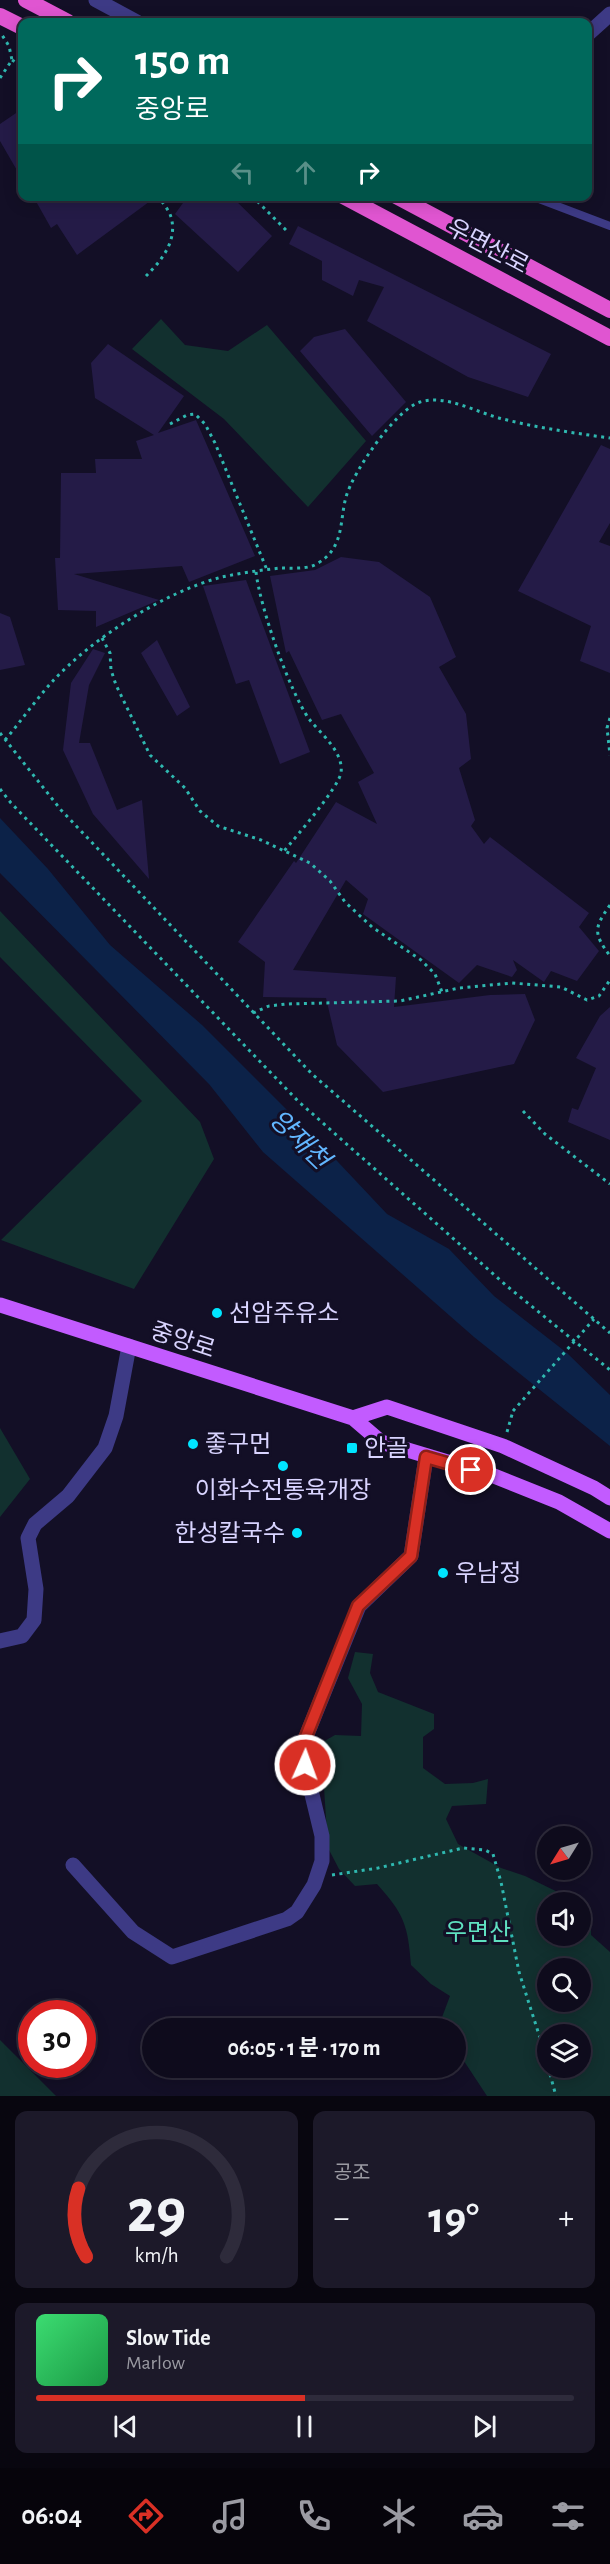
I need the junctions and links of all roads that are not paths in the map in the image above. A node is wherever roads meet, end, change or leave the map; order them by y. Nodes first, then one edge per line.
1 (26, 0) edge
2 (96, 0) edge
3 (610, 14) edge
4 (0, 16) edge
5 (60, 18) edge
6 (130, 18) edge
7 (18, 25) edge
8 (592, 30) edge
9 (352, 201) edge
10 (405, 201) edge
11 (544, 201) edge
12 (610, 226) edge
13 (610, 310) edge
14 (610, 338) edge
15 (0, 1305) edge
16 (129, 1346) junction
17 (353, 1418) junction
18 (426, 1457) junction
19 (610, 1498) edge
20 (610, 1531) edge
21 (0, 1641) edge
22 (73, 1865) dead end

1 - 5 highway
2 - 6 street
3 - 8 street
4 - 7 highway
9 - 14 highway, 우면산로
10 - 13 highway, 우면산로
11 - 12 lane
15 - 16 main road, 중앙로
16 - 17 main road, 중앙로
16 - 21 street
17 - 18 main road, 중앙로
17 - 19 main road
18 - 20 main road, 중앙로
18 - 22 street

